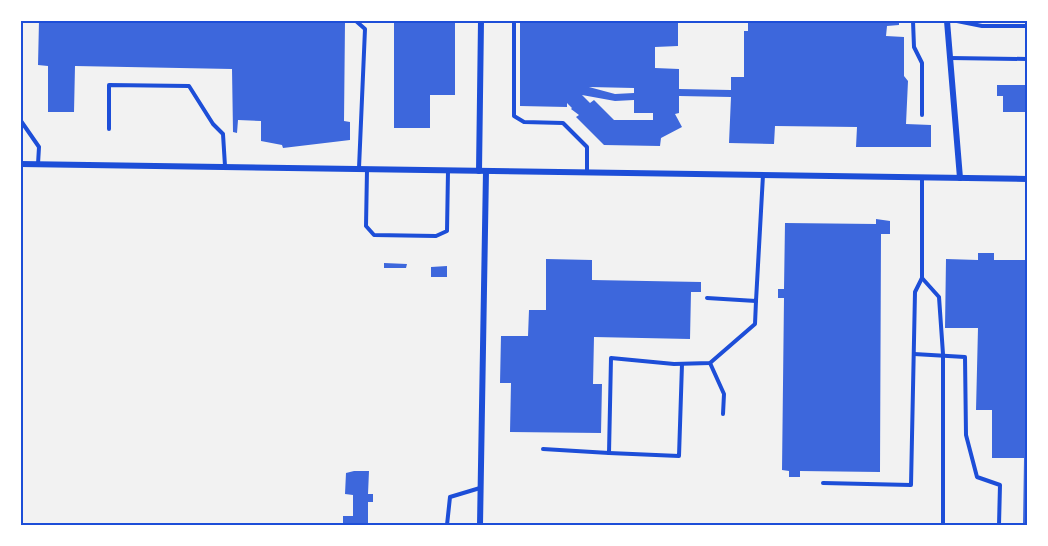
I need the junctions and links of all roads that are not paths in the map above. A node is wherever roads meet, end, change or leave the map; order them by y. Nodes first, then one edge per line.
1 (356, 21) edge
2 (481, 21) edge
3 (514, 21) edge
4 (914, 21) edge
5 (947, 21) edge
6 (957, 21) edge
7 (1027, 26) edge
8 (951, 58) junction
9 (1027, 59) edge
10 (21, 76) edge
11 (922, 115) dead end
12 (108, 129) dead end
13 (21, 164) edge
14 (38, 165) junction
15 (225, 167) junction
16 (359, 169) junction
17 (367, 169) junction
18 (448, 170) junction
19 (482, 171) junction
20 (587, 172) junction
21 (763, 174) junction
22 (922, 177) junction
23 (960, 178) junction
24 (1027, 179) edge
25 (922, 278) junction
26 (707, 298) dead end
27 (756, 301) junction
28 (914, 354) junction
29 (943, 354) junction
30 (710, 363) junction
31 (682, 364) junction
32 (723, 414) dead end
33 (543, 448) dead end
34 (609, 453) junction
35 (823, 483) dead end
36 (481, 487) junction
37 (447, 525) edge
38 (480, 525) edge
39 (943, 525) edge
40 (999, 525) edge

1 - 16 lane
2 - 19 street
3 - 20 lane
4 - 11 lane
5 - 8 street
6 - 7 lane
8 - 9 lane
8 - 23 street
10 - 14 lane
12 - 15 lane
13 - 14 street
14 - 15 street
15 - 16 street
16 - 17 street
17 - 18 street
17 - 18 lane
18 - 19 street
19 - 20 street
19 - 36 street
20 - 21 street
21 - 22 street
21 - 27 lane
22 - 23 street
22 - 25 lane
23 - 24 street
25 - 28 lane
25 - 29 lane
26 - 27 lane
27 - 30 lane
28 - 29 lane
28 - 35 lane
29 - 39 lane
29 - 40 lane
30 - 31 lane
30 - 32 lane
31 - 34 lane
31 - 34 lane
33 - 34 lane
36 - 37 lane
36 - 38 street

